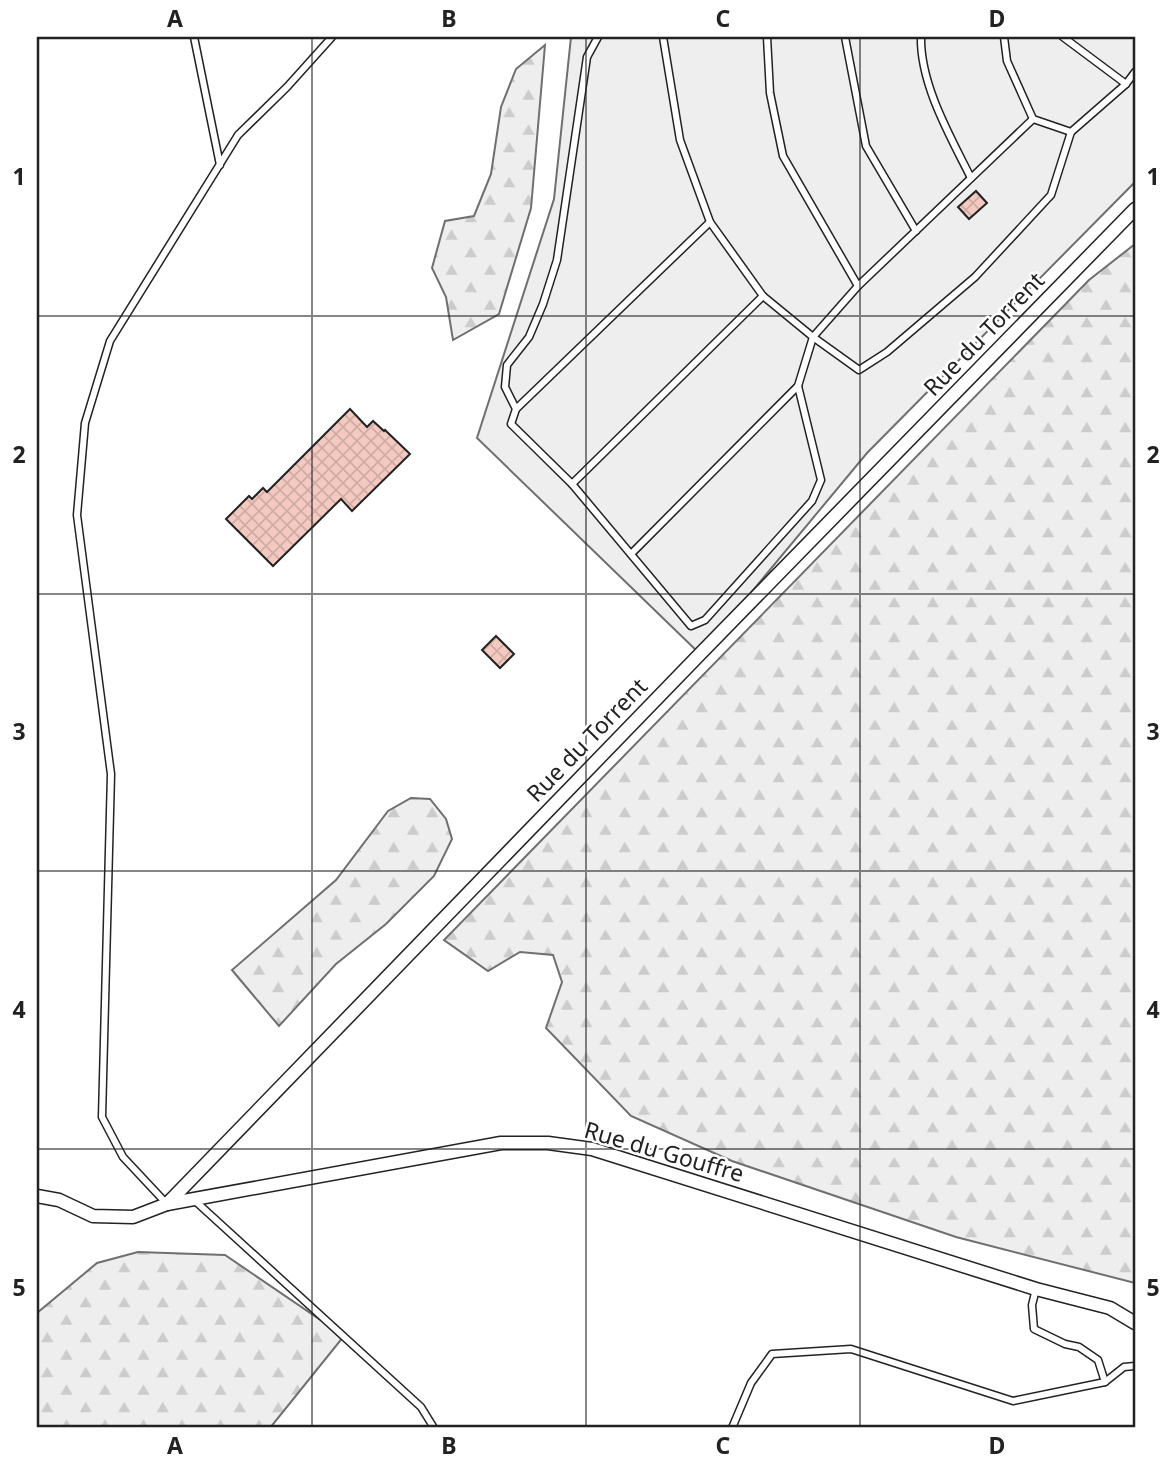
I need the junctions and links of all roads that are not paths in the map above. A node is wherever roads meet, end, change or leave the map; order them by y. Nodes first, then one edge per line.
1 (194, 37) edge
2 (332, 37) edge
3 (598, 37) edge
4 (663, 37) edge
5 (767, 37) edge
6 (845, 37) edge
7 (921, 37) edge
8 (1004, 37) edge
9 (1063, 37) edge
10 (1135, 72) edge
11 (1126, 84) junction
12 (1033, 119) junction
13 (1071, 132) junction
14 (220, 165) junction
15 (971, 178) junction
16 (1135, 209) edge
17 (710, 222) junction
18 (916, 231) junction
19 (859, 286) junction
20 (763, 296) junction
21 (813, 337) junction
22 (797, 386) junction
23 (516, 409) junction
24 (572, 484) junction
25 (631, 554) junction
26 (37, 1196) edge
27 (193, 1199) junction
28 (167, 1204) junction
29 (1036, 1289) junction
30 (1135, 1323) edge
31 (1135, 1366) edge
32 (1105, 1382) junction
33 (434, 1428) edge
34 (732, 1428) edge

1 - 14 lane
2 - 14 lane
3 - 23 lane
4 - 17 lane
5 - 19 lane
6 - 18 lane
7 - 15 lane
8 - 12 lane
9 - 11 lane
10 - 11 lane
11 - 13 lane
12 - 13 lane
12 - 15 lane
13 - 21 lane
14 - 28 lane
15 - 18 lane
16 - 28 street, Rue du Torrent
17 - 20 lane
17 - 23 lane
18 - 19 lane
19 - 21 lane
20 - 21 lane
20 - 24 lane
21 - 22 lane
22 - 25 lane
22 - 25 lane
23 - 24 lane
24 - 25 lane
26 - 28 street, Rue du Torrent
27 - 28 street, Rue du Gouffre
27 - 29 street, Rue du Gouffre
27 - 33 lane
29 - 30 street, Rue du Gouffre
29 - 32 lane
31 - 32 lane
32 - 34 lane

